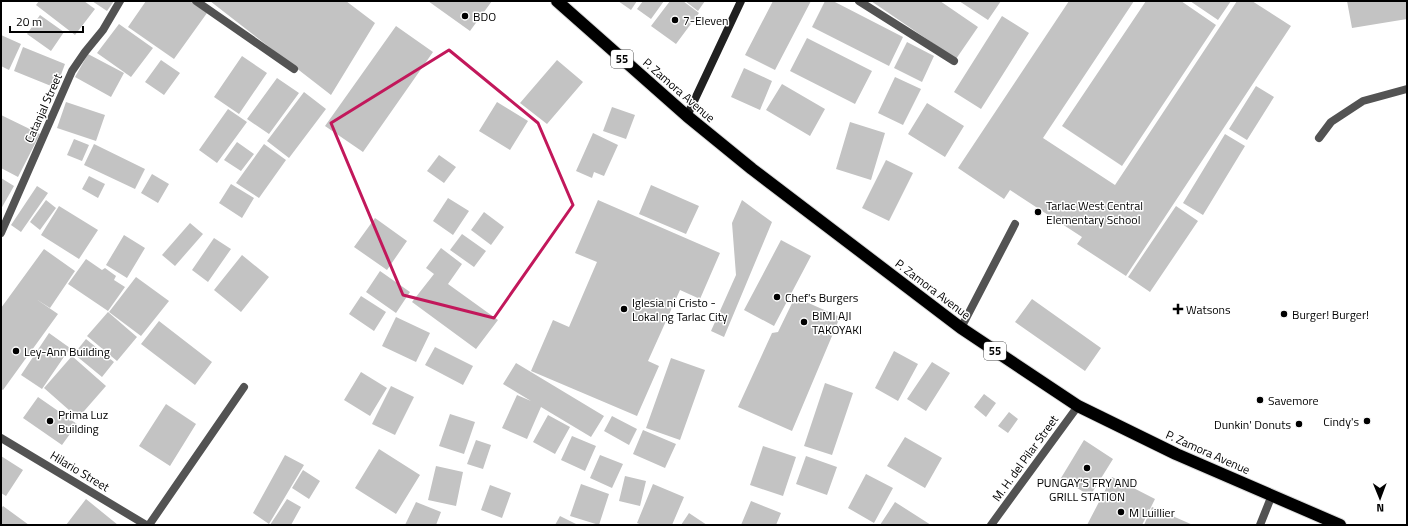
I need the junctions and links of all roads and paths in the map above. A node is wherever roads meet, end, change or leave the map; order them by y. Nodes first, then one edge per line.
1 (120, 1) edge
2 (196, 1) edge
3 (557, 1) edge
4 (741, 1) edge
5 (859, 1) edge
6 (954, 61) dead end
7 (294, 69) dead end
8 (1407, 89) edge
9 (687, 116) junction
10 (1319, 138) dead end
11 (1014, 224) dead end
12 (1, 233) edge
13 (961, 328) junction
14 (244, 387) dead end
15 (1078, 406) junction
16 (1, 438) edge
17 (1272, 495) junction
18 (146, 525) edge
19 (149, 525) edge
20 (991, 525) edge
21 (1260, 525) edge
22 (1340, 525) edge

1 - 12 street, Catanjal Street
2 - 7 street
3 - 9 highway, P. Zamora Avenue / 55
4 - 9 street
5 - 6 street
8 - 10 street
9 - 13 highway, P. Zamora Avenue / 55
11 - 13 street
13 - 15 highway, P. Zamora Avenue / 55
14 - 19 street
15 - 17 highway, P. Zamora Avenue / 55
15 - 20 street, M. H. del Pilar Street
16 - 18 street, Hilario Street
17 - 21 street
17 - 22 highway, P. Zamora Avenue / 55

